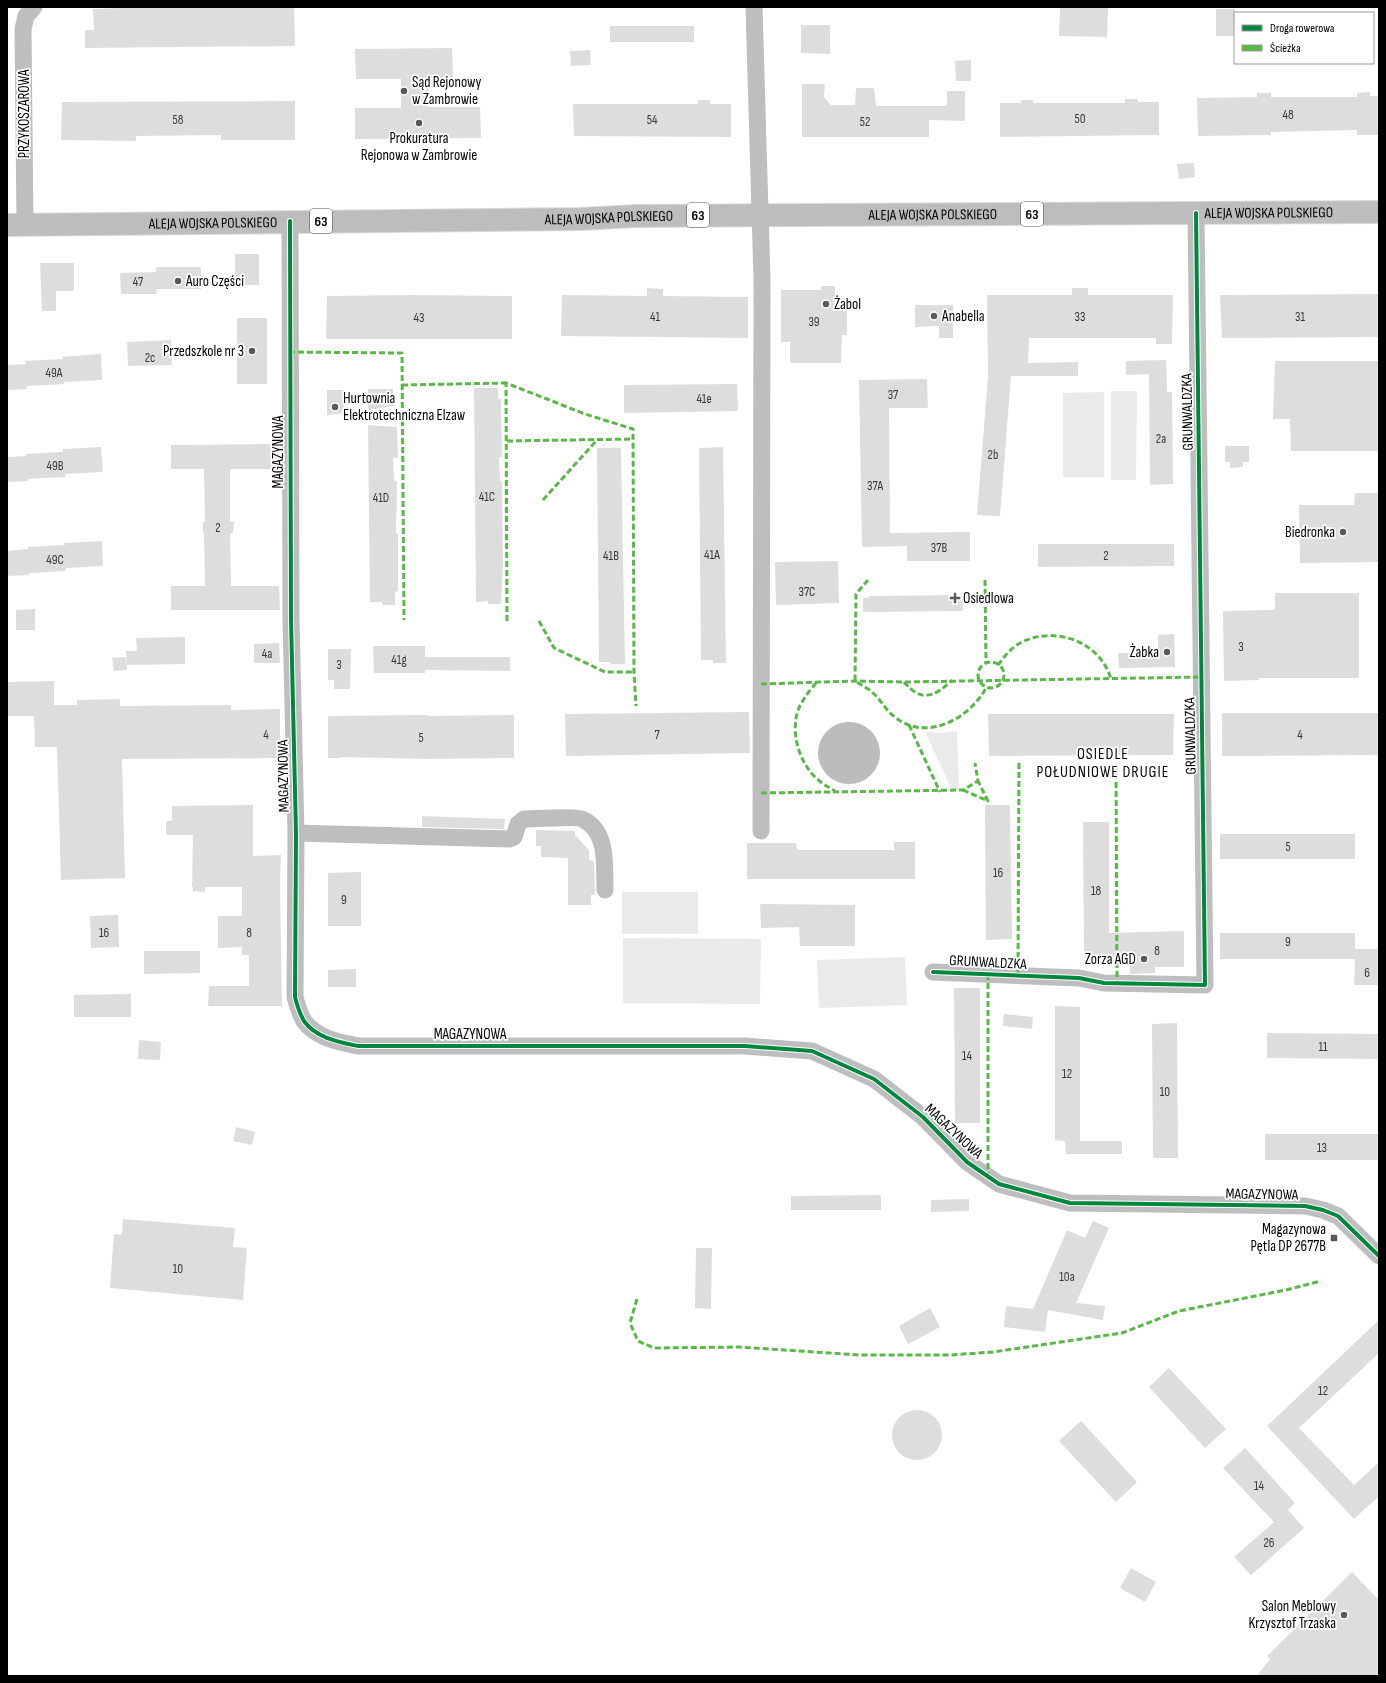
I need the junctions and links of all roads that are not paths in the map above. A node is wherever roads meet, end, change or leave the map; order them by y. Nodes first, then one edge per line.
1 (34, 7) edge
2 (754, 7) edge
3 (1379, 212) edge
4 (1196, 213) junction
5 (760, 215) junction
6 (290, 221) junction
7 (16, 225) edge
8 (761, 831) dead end
9 (296, 833) junction
10 (605, 890) dead end
11 (933, 972) dead end
12 (1379, 1256) edge

1 - 7 street, PRZYKOSZAROWA
2 - 5 street
3 - 4 main road, ALEJA WOJSKA POLSKIEGO / 63
4 - 5 main road, ALEJA WOJSKA POLSKIEGO / 63
4 - 11 street, GRUNWALDZKA
5 - 6 main road, ALEJA WOJSKA POLSKIEGO / 63
5 - 8 street
6 - 7 main road, ALEJA WOJSKA POLSKIEGO / 63
6 - 9 street, MAGAZYNOWA
9 - 10 street
9 - 12 street, MAGAZYNOWA

